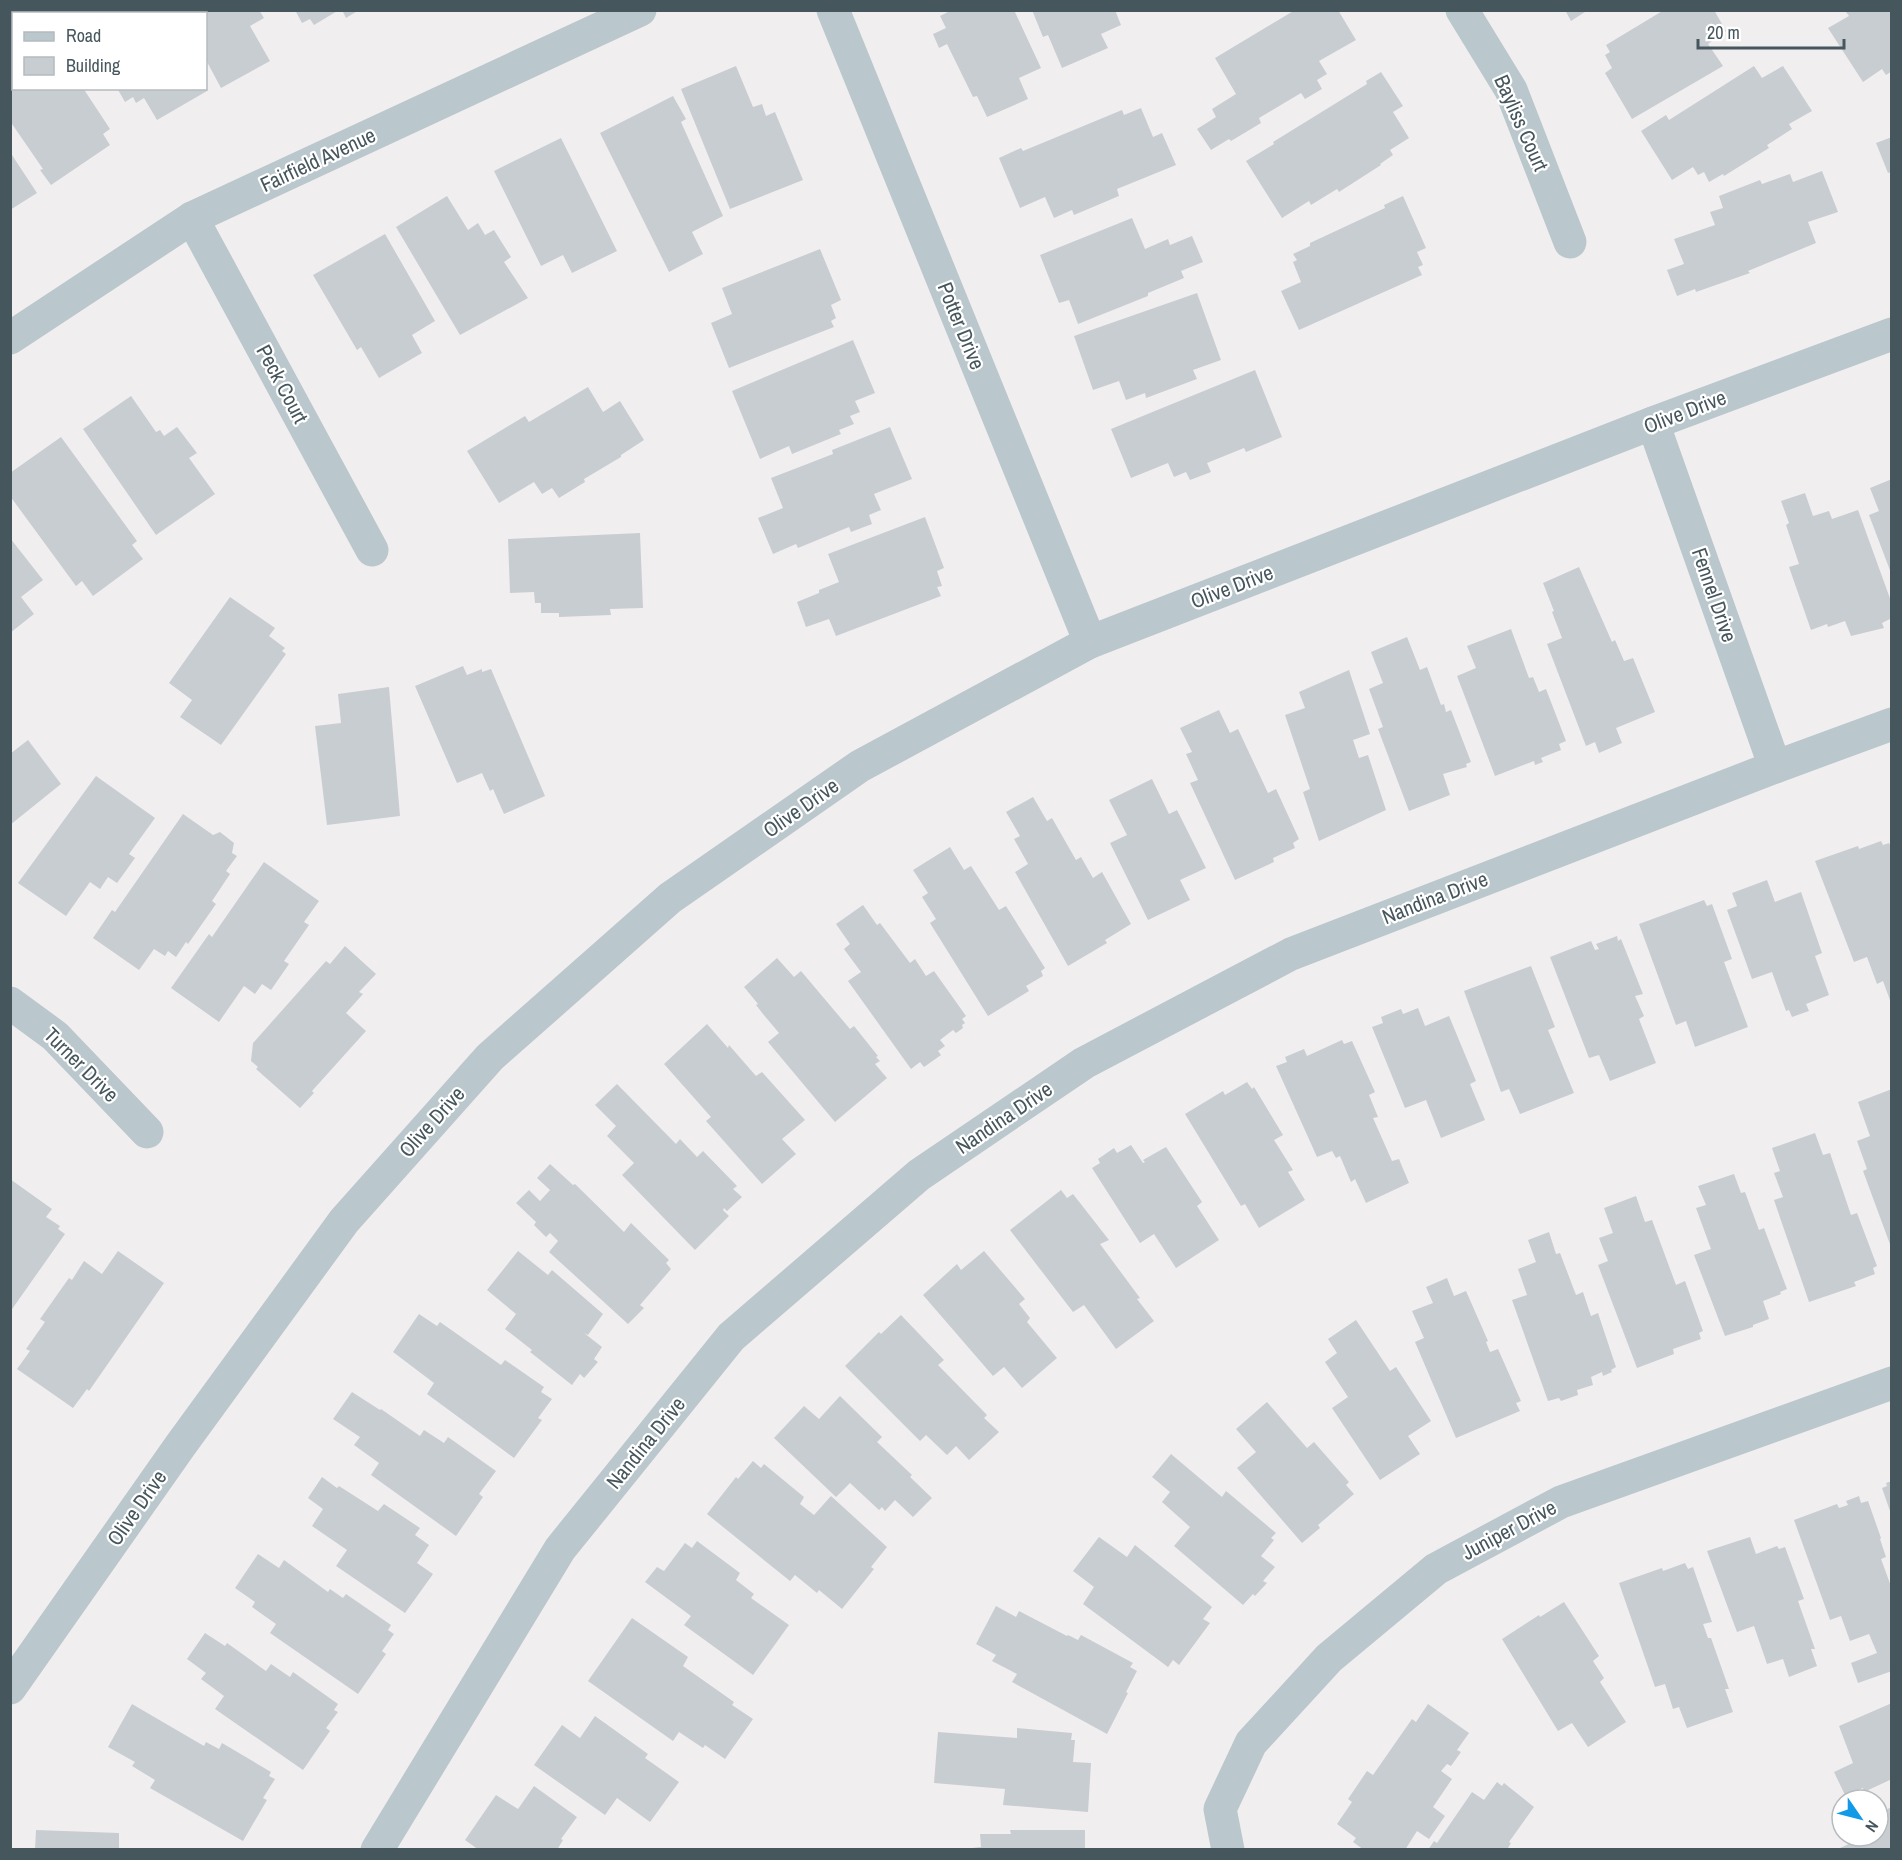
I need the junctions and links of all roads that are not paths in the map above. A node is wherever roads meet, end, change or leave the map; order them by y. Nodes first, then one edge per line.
1 (640, 10) edge
2 (833, 10) edge
3 (1461, 10) edge
4 (192, 218) junction
5 (1570, 242) dead end
6 (1892, 334) edge
7 (10, 338) edge
8 (1653, 423) junction
9 (372, 550) dead end
10 (1090, 642) junction
11 (1892, 724) edge
12 (1775, 767) junction
13 (10, 1003) edge
14 (147, 1132) dead end
15 (1892, 1383) edge
16 (10, 1688) edge
17 (377, 1850) edge
18 (1228, 1850) edge

1 - 4 street, Fairfield Avenue
2 - 10 street, Potter Drive
3 - 5 street, Bayliss Court
4 - 7 street, Fairfield Avenue
4 - 9 street, Peck Court
6 - 8 street, Olive Drive
8 - 10 street, Olive Drive
8 - 12 street, Fennel Drive
10 - 16 street, Olive Drive
11 - 12 street, Nandina Drive
12 - 17 street, Nandina Drive
13 - 14 street, Turner Drive
15 - 18 street, Juniper Drive

